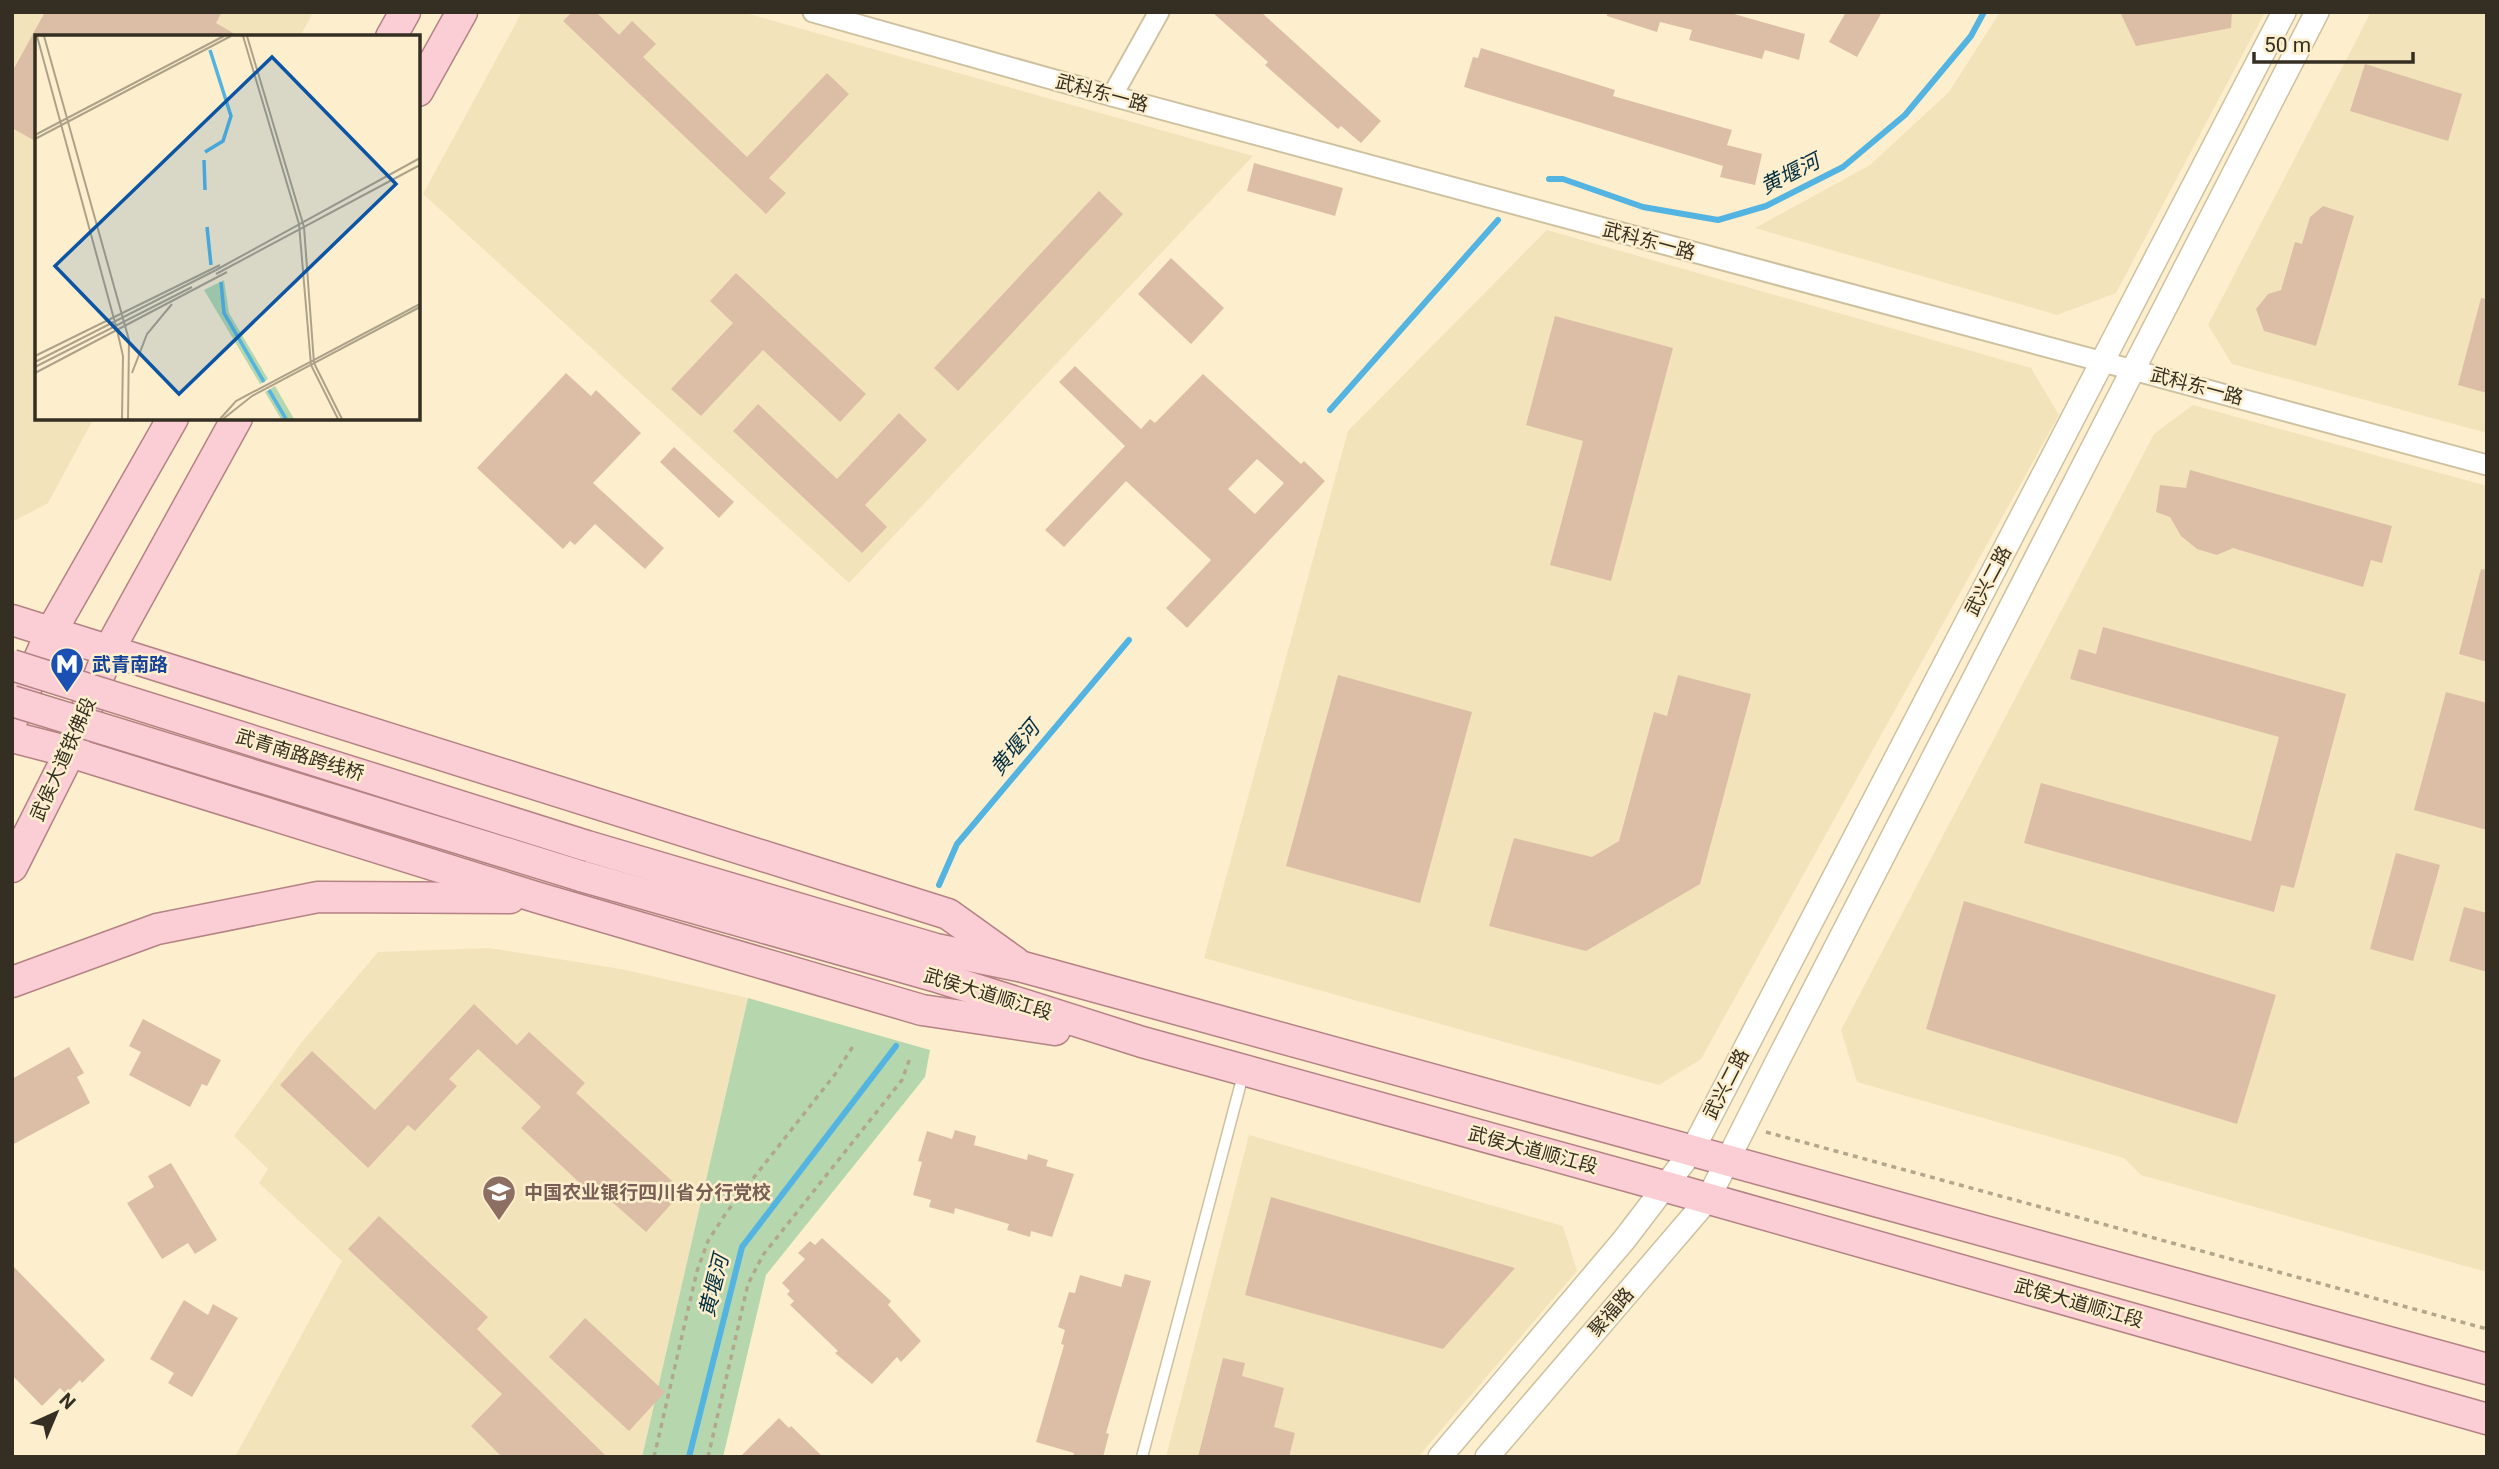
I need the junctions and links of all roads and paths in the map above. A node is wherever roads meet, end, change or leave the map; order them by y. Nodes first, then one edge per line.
1 (405, 12) edge
2 (462, 12) edge
3 (813, 12) edge
4 (1159, 12) edge
5 (2284, 12) edge
6 (2317, 12) edge
7 (392, 35) edge
8 (420, 87) edge
9 (1112, 96) junction
10 (2102, 364) junction
11 (2132, 368) junction
12 (172, 420) edge
13 (236, 420) edge
14 (2487, 465) edge
15 (12, 620) edge
16 (51, 632) junction
17 (109, 650) junction
18 (12, 665) edge
19 (12, 701) edge
20 (12, 720) edge
21 (12, 737) edge
22 (70, 752) junction
23 (587, 846) joint
24 (12, 867) edge
25 (581, 876) joint
26 (539, 898) junction
27 (1023, 967) junction
28 (12, 982) edge
29 (1142, 1042) junction
30 (855, 1043) dead end
31 (910, 1058) dead end
32 (1245, 1070) junction
33 (1746, 1126) junction
34 (1692, 1151) junction
35 (1729, 1163) junction
36 (1667, 1186) junction
37 (1709, 1199) junction
38 (1955, 1224) junction
39 (1948, 1266) junction
40 (2487, 1329) edge
41 (2487, 1369) edge
42 (2487, 1419) edge
43 (654, 1457) edge
44 (708, 1457) edge
45 (1142, 1457) edge
46 (1440, 1457) edge
47 (1487, 1457) edge

1 - 7 main road
2 - 8 main road
3 - 9 street, 武科东一路
4 - 9 street
5 - 10 street, 武兴二路
6 - 11 street, 聚福路
9 - 10 street, 武科东一路
10 - 11 street, 武科东一路
10 - 34 street, 武兴二路
11 - 14 street, 武科东一路
11 - 33 street, 聚福路
12 - 16 main road
13 - 17 main road
15 - 16 main road
16 - 17 main road
16 - 20 main road
17 - 22 main road, 武侯大道铁佛段
17 - 27 main road
18 - 23 main road, 武青南路跨线桥, bridge
19 - 25 main road, 武青南路跨线桥, bridge
21 - 22 main road
22 - 24 main road, 武侯大道铁佛段
22 - 26 main road
23 - 27 main road, 武侯大道顺江段
25 - 29 main road, 武侯大道顺江段
26 - 28 main road
26 - 29 main road
27 - 34 main road, 武侯大道顺江段
29 - 32 main road, 武侯大道顺江段
30 - 43 path
31 - 44 path
32 - 36 main road, 武侯大道顺江段
32 - 45 lane
33 - 35 street, 聚福路
33 - 40 path
34 - 35 main road, 武侯大道顺江段
34 - 36 street, 武兴二路
35 - 37 street, 聚福路
35 - 38 main road, 武侯大道顺江段
36 - 37 main road, 武侯大道顺江段
36 - 46 street, 武兴二路
37 - 39 main road, 武侯大道顺江段
37 - 47 street, 聚福路
38 - 39 main road
38 - 41 main road, 武侯大道顺江段
39 - 42 main road, 武侯大道顺江段

